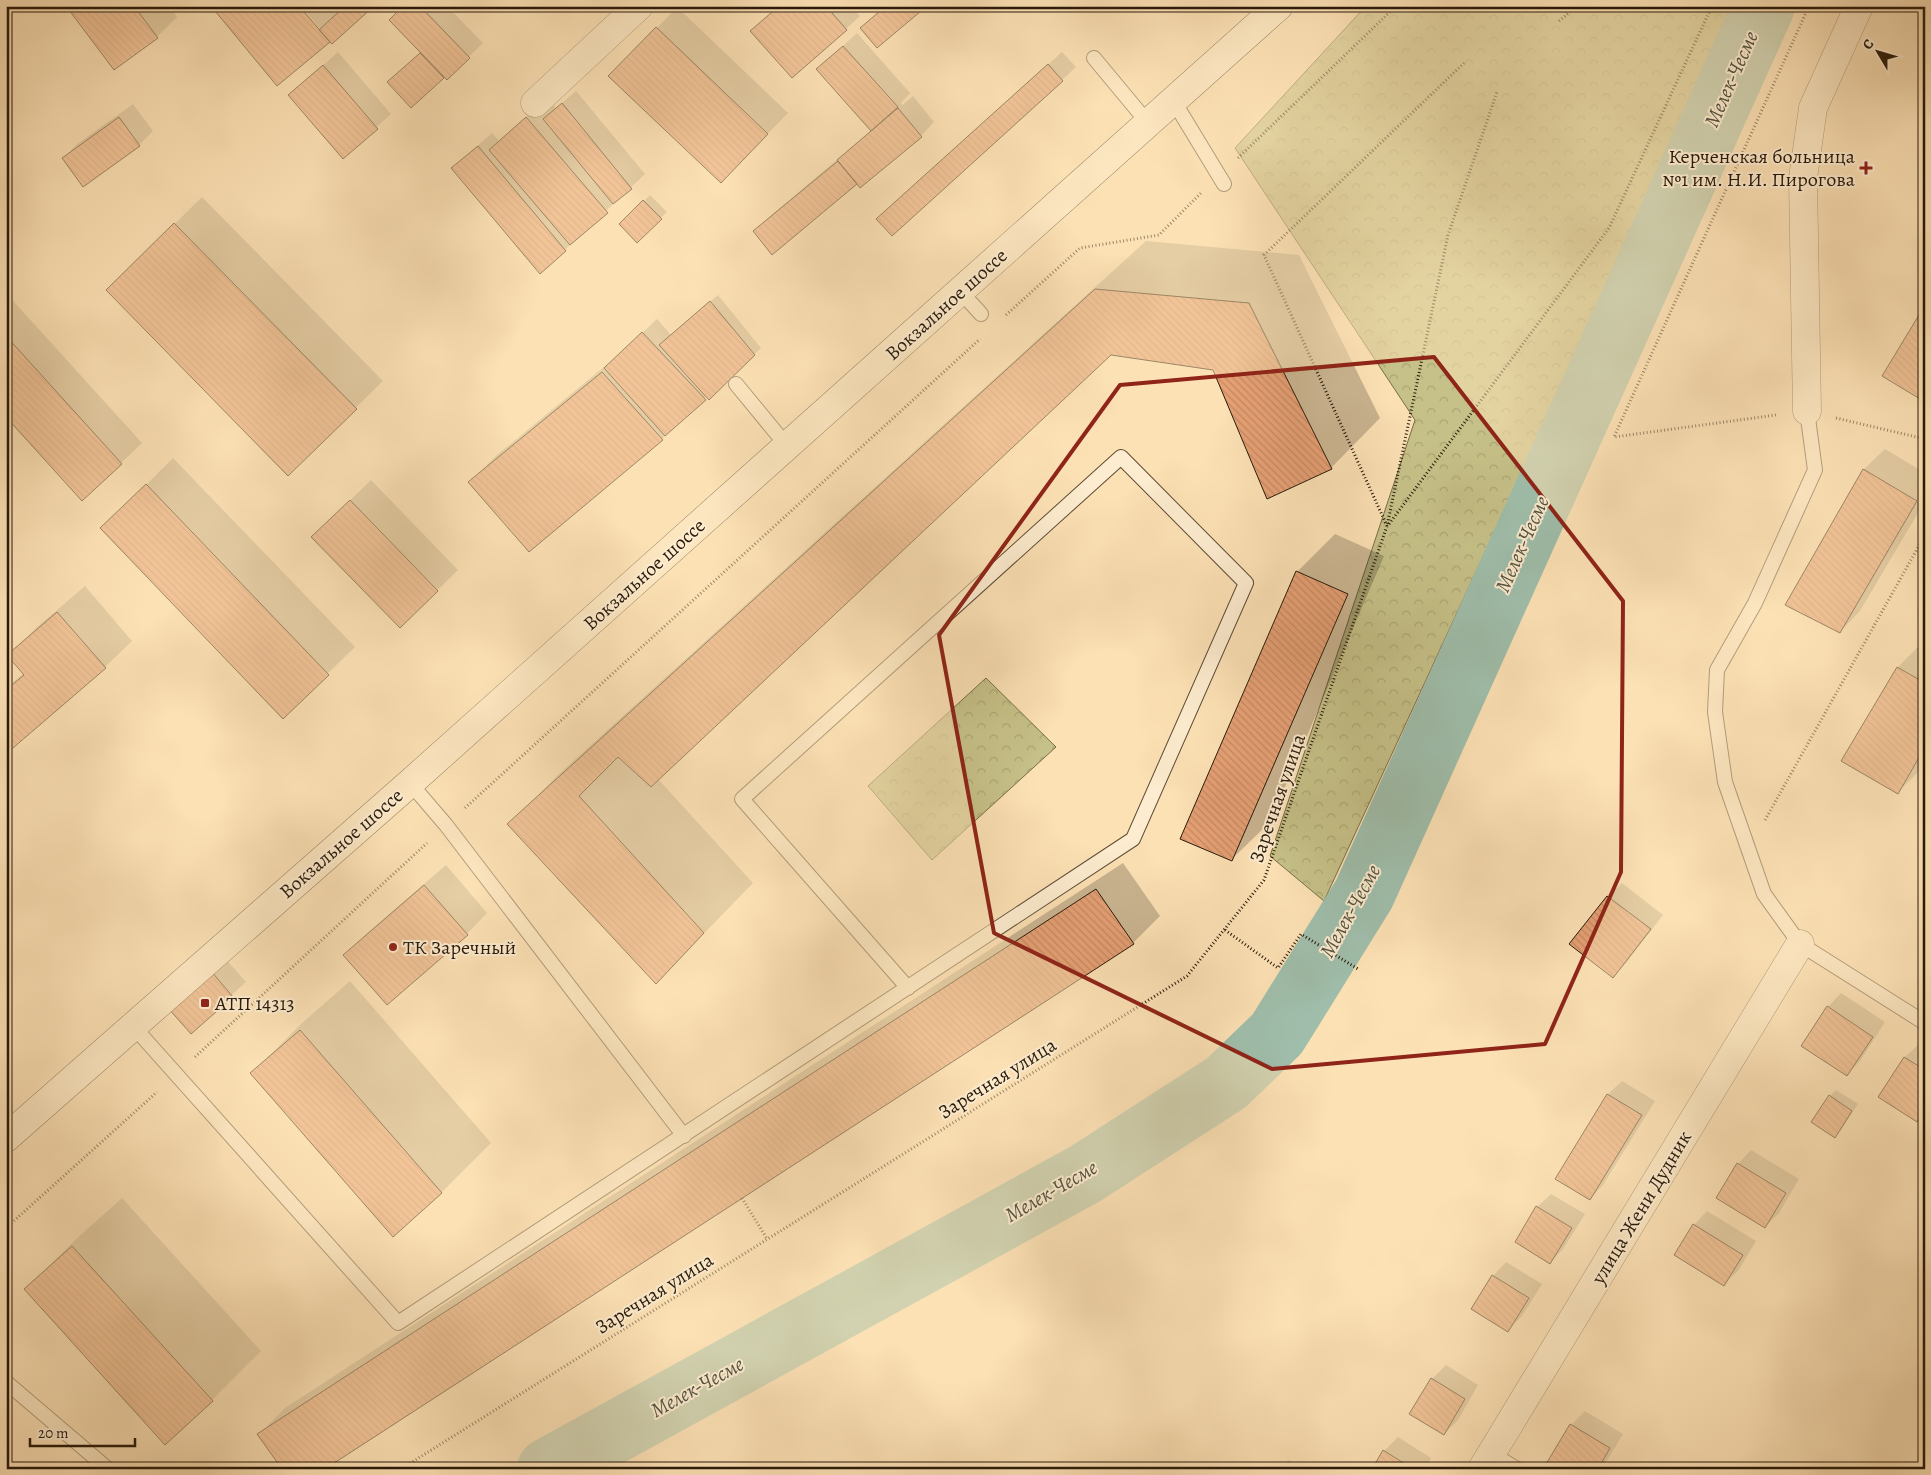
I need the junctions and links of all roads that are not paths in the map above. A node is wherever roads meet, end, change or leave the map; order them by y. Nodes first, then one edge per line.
1 (638, 6) edge
2 (1279, 6) edge
3 (1859, 6) edge
4 (1094, 58) dead end
5 (1173, 100) junction
6 (535, 103) dead end
7 (1148, 123) junction
8 (1221, 180) road end
9 (960, 291) junction
10 (981, 314) dead end
11 (736, 384) dead end
12 (1807, 410) joint
13 (787, 446) junction
14 (410, 783) junction
15 (1800, 944) junction
16 (908, 988) junction
17 (1925, 1022) edge
18 (133, 1026) junction
19 (684, 1136) junction
20 (6, 1138) edge
21 (6, 1382) edge
22 (1487, 1461) edge
23 (108, 1469) edge
24 (1517, 1469) edge

1 - 6 main road
2 - 5 main road, Вокзальное шоссе
3 - 12 main road
4 - 7 lane
5 - 7 main road, Вокзальное шоссе
5 - 8 lane
7 - 9 main road, Вокзальное шоссе
9 - 10 lane
9 - 13 main road, Вокзальное шоссе
11 - 13 lane
12 - 15 lane
13 - 14 main road, Вокзальное шоссе
14 - 18 main road, Вокзальное шоссе
14 - 19 lane
15 - 17 lane
15 - 22 main road, улица Жени Дудник
16 - 16 lane
16 - 19 lane
18 - 19 lane
18 - 20 main road, Вокзальное шоссе
21 - 23 lane
22 - 24 lane

